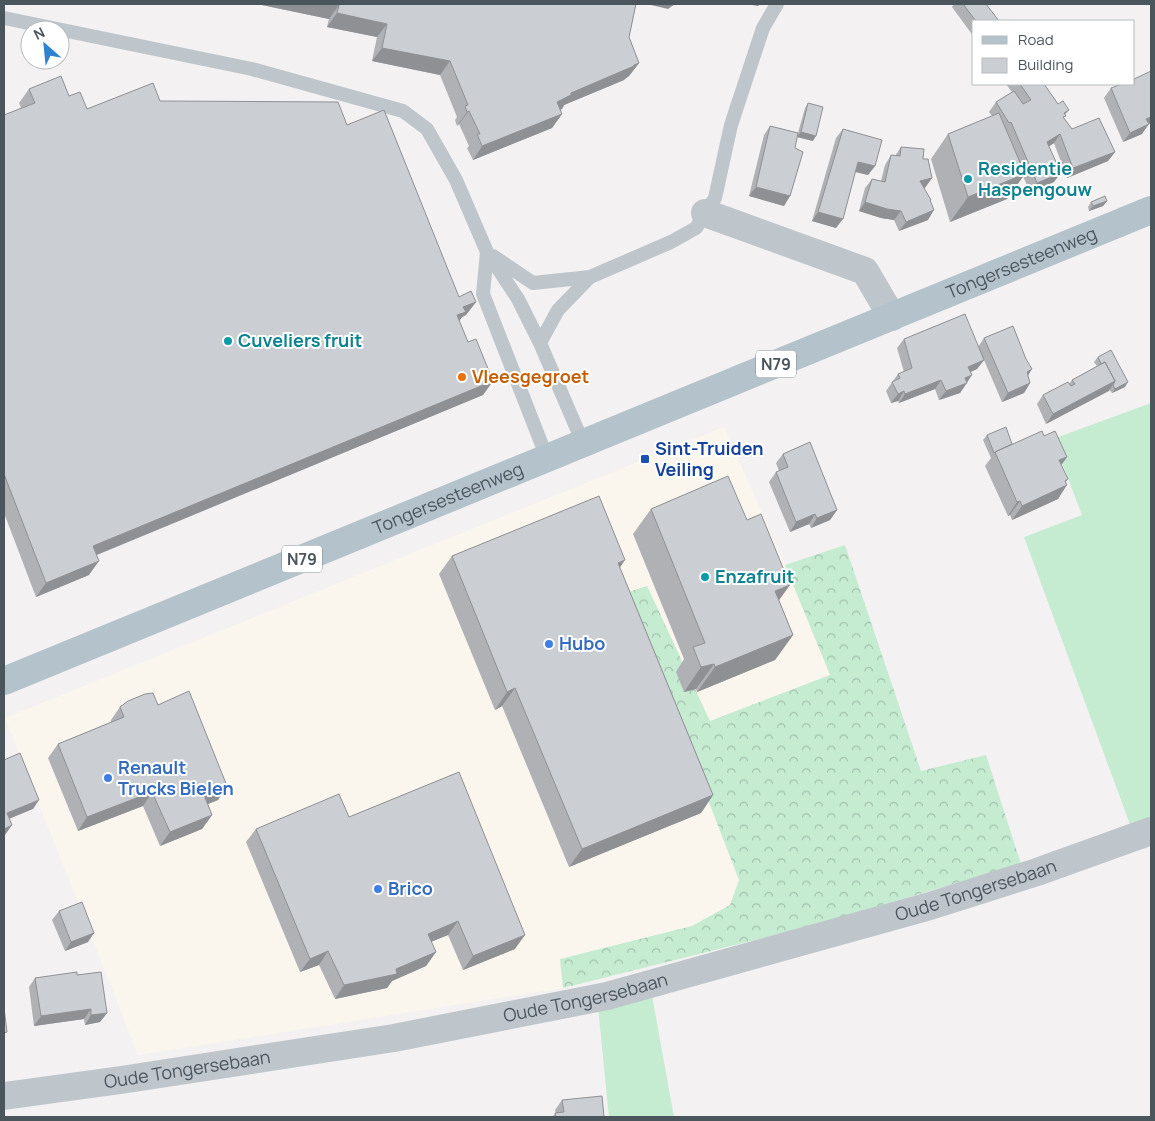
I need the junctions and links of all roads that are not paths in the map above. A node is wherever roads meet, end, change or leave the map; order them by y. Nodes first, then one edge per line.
1 (777, 4) edge
2 (4, 18) edge
3 (1151, 210) edge
4 (705, 213) junction
5 (487, 252) junction
6 (590, 277) junction
7 (892, 317) junction
8 (540, 344) junction
9 (583, 444) junction
10 (546, 458) junction
11 (4, 682) edge
12 (1151, 831) edge
13 (4, 1096) edge

1 - 4 lane
2 - 5 lane
3 - 7 main road, Tongersesteenweg / N79
4 - 6 lane
4 - 7 street
5 - 6 lane
5 - 8 lane
5 - 10 lane
6 - 8 lane
7 - 9 main road, Tongersesteenweg / N79
8 - 9 lane
9 - 10 main road, Tongersesteenweg / N79
10 - 11 main road, Tongersesteenweg / N79
12 - 13 street, Oude Tongersebaan

